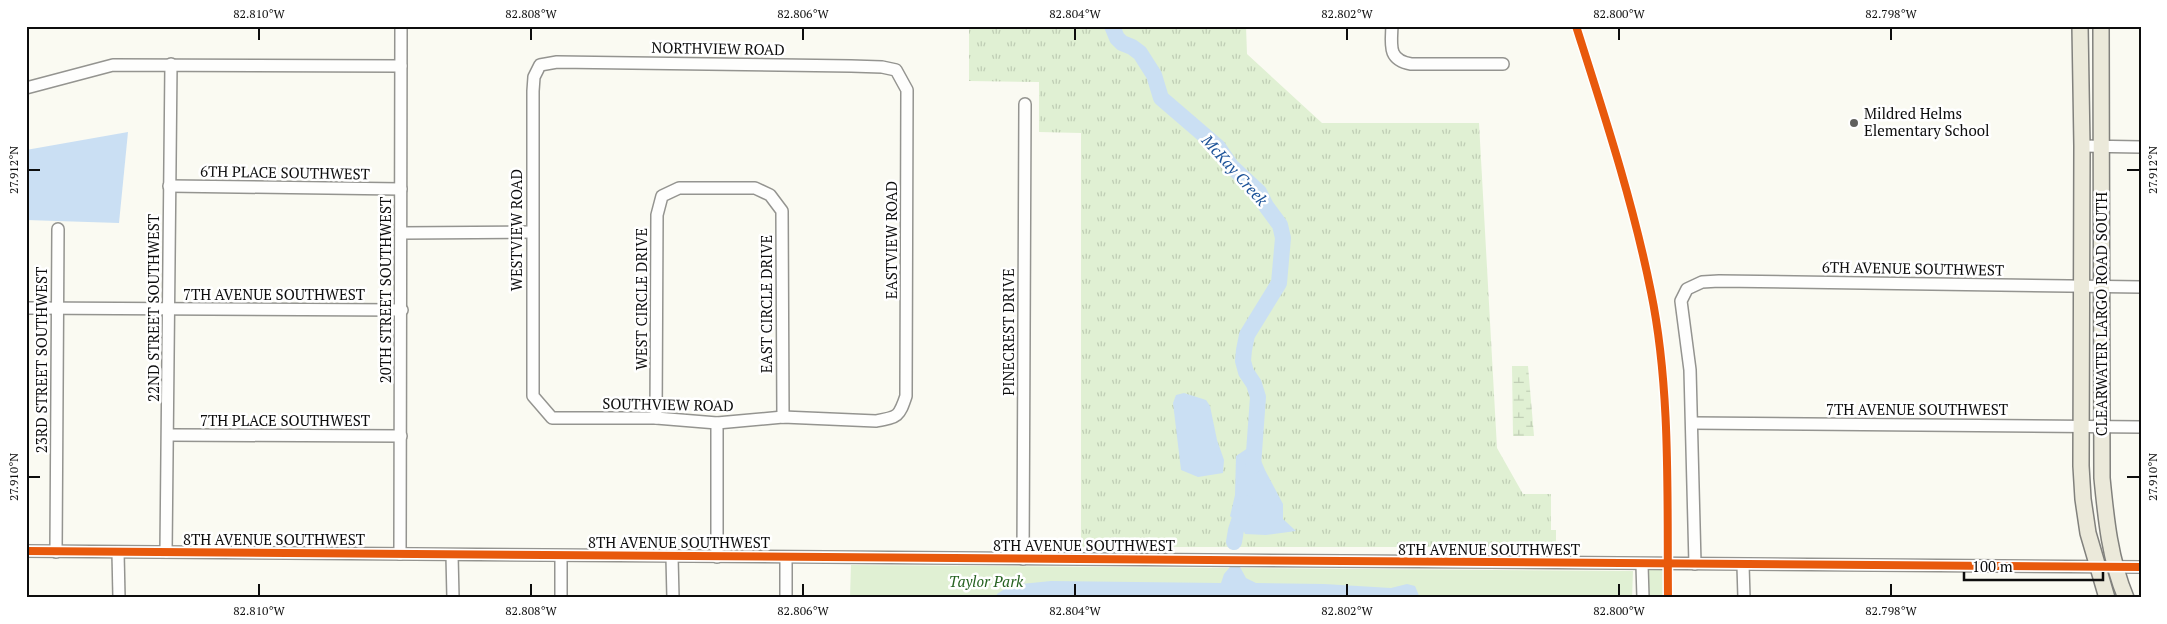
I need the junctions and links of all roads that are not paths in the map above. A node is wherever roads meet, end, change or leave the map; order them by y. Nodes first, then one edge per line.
1 (401, 26) edge
2 (1392, 26) edge
3 (2080, 26) edge
4 (2101, 26) edge
5 (171, 64) junction
6 (1502, 64) dead end
7 (540, 65) joint
8 (401, 66) junction
9 (896, 70) joint
10 (26, 88) edge
11 (1025, 104) dead end
12 (2082, 146) junction
13 (2102, 147) junction
14 (2141, 147) edge
15 (168, 186) junction
16 (401, 189) junction
17 (674, 190) joint
18 (58, 230) dead end
19 (532, 232) junction
20 (402, 233) junction
21 (2081, 287) junction
22 (2102, 287) junction
23 (2141, 287) edge
24 (26, 308) edge
25 (58, 308) junction
26 (169, 309) junction
27 (402, 310) junction
28 (533, 396) joint
29 (900, 412) joint
30 (782, 417) junction
31 (656, 418) junction
32 (1692, 423) junction
33 (717, 424) junction
34 (2081, 427) junction
35 (2102, 427) junction
36 (2141, 427) edge
37 (169, 436) junction
38 (401, 436) junction
39 (26, 551) edge
40 (56, 552) junction
41 (118, 552) junction
42 (166, 552) junction
43 (400, 554) junction
44 (452, 555) junction
45 (561, 556) junction
46 (672, 557) junction
47 (717, 557) junction
48 (786, 558) junction
49 (1023, 560) junction
50 (1642, 564) junction
51 (1695, 564) junction
52 (1744, 565) junction
53 (2098, 567) junction
54 (2115, 567) junction
55 (2141, 567) edge
56 (119, 598) edge
57 (453, 598) edge
58 (561, 598) edge
59 (673, 598) edge
60 (786, 598) edge
61 (1643, 598) edge
62 (1744, 598) edge
63 (2107, 598) edge
64 (2126, 598) edge

1 - 8 street, 20TH STREET SOUTHWEST
2 - 6 street
3 - 12 main road, CLEARWATER LARGO ROAD SOUTH
4 - 13 main road, CLEARWATER LARGO ROAD SOUTH
5 - 8 street
5 - 10 street
5 - 15 street, 22ND STREET SOUTHWEST
7 - 9 street, NORTHVIEW ROAD
7 - 19 street, WESTVIEW ROAD
8 - 16 street, 20TH STREET SOUTHWEST
9 - 29 street, EASTVIEW ROAD
11 - 49 street, PINECREST DRIVE
12 - 13 street
12 - 21 main road, CLEARWATER LARGO ROAD SOUTH
13 - 14 street
13 - 22 main road, CLEARWATER LARGO ROAD SOUTH
15 - 16 street, 6TH PLACE SOUTHWEST
15 - 26 street, 22ND STREET SOUTHWEST
16 - 20 street, 20TH STREET SOUTHWEST
17 - 30 street, EAST CIRCLE DRIVE
17 - 31 street, WEST CIRCLE DRIVE
18 - 25 street, 23RD STREET SOUTHWEST
19 - 20 street
19 - 28 street, WESTVIEW ROAD
20 - 27 street, 20TH STREET SOUTHWEST
21 - 22 street, 6TH AVENUE SOUTHWEST
21 - 32 street, 6TH AVENUE SOUTHWEST
21 - 34 main road, CLEARWATER LARGO ROAD SOUTH
22 - 23 street, 6TH AVENUE SOUTHWEST
22 - 35 main road, CLEARWATER LARGO ROAD SOUTH
24 - 25 street, 7TH AVENUE SOUTHWEST
25 - 26 street, 7TH AVENUE SOUTHWEST
25 - 40 street, 23RD STREET SOUTHWEST
26 - 27 street, 7TH AVENUE SOUTHWEST
26 - 37 street, 22ND STREET SOUTHWEST
27 - 38 street, 20TH STREET SOUTHWEST
28 - 31 street, SOUTHVIEW ROAD
29 - 30 street, SOUTHVIEW ROAD
30 - 33 street, SOUTHVIEW ROAD
31 - 33 street, SOUTHVIEW ROAD
32 - 34 street, 7TH AVENUE SOUTHWEST
32 - 51 street
33 - 47 street
34 - 35 street, 7TH AVENUE SOUTHWEST
34 - 53 main road, CLEARWATER LARGO ROAD SOUTH
35 - 36 street, 7TH AVENUE SOUTHWEST
35 - 54 main road, CLEARWATER LARGO ROAD SOUTH
37 - 38 street, 7TH PLACE SOUTHWEST
37 - 42 street, 22ND STREET SOUTHWEST
38 - 43 street, 20TH STREET SOUTHWEST
39 - 40 street, 8TH AVENUE SOUTHWEST
40 - 41 street, 8TH AVENUE SOUTHWEST
41 - 42 street, 8TH AVENUE SOUTHWEST
41 - 56 street
42 - 43 street, 8TH AVENUE SOUTHWEST
43 - 44 street, 8TH AVENUE SOUTHWEST
44 - 45 street, 8TH AVENUE SOUTHWEST
44 - 57 street
45 - 46 street, 8TH AVENUE SOUTHWEST
45 - 58 street
46 - 47 street, 8TH AVENUE SOUTHWEST
46 - 59 street
47 - 48 street, 8TH AVENUE SOUTHWEST
48 - 49 street, 8TH AVENUE SOUTHWEST
48 - 60 street
49 - 50 street, 8TH AVENUE SOUTHWEST
50 - 51 street, 8TH AVENUE SOUTHWEST
50 - 61 street
51 - 52 street, 8TH AVENUE SOUTHWEST
52 - 53 street, 8TH AVENUE SOUTHWEST
52 - 62 street
53 - 54 street, 8TH AVENUE SOUTHWEST
53 - 63 main road, CLEARWATER LARGO ROAD SOUTH
54 - 55 street, 8TH AVENUE SOUTHWEST
54 - 64 main road, CLEARWATER LARGO ROAD SOUTH

